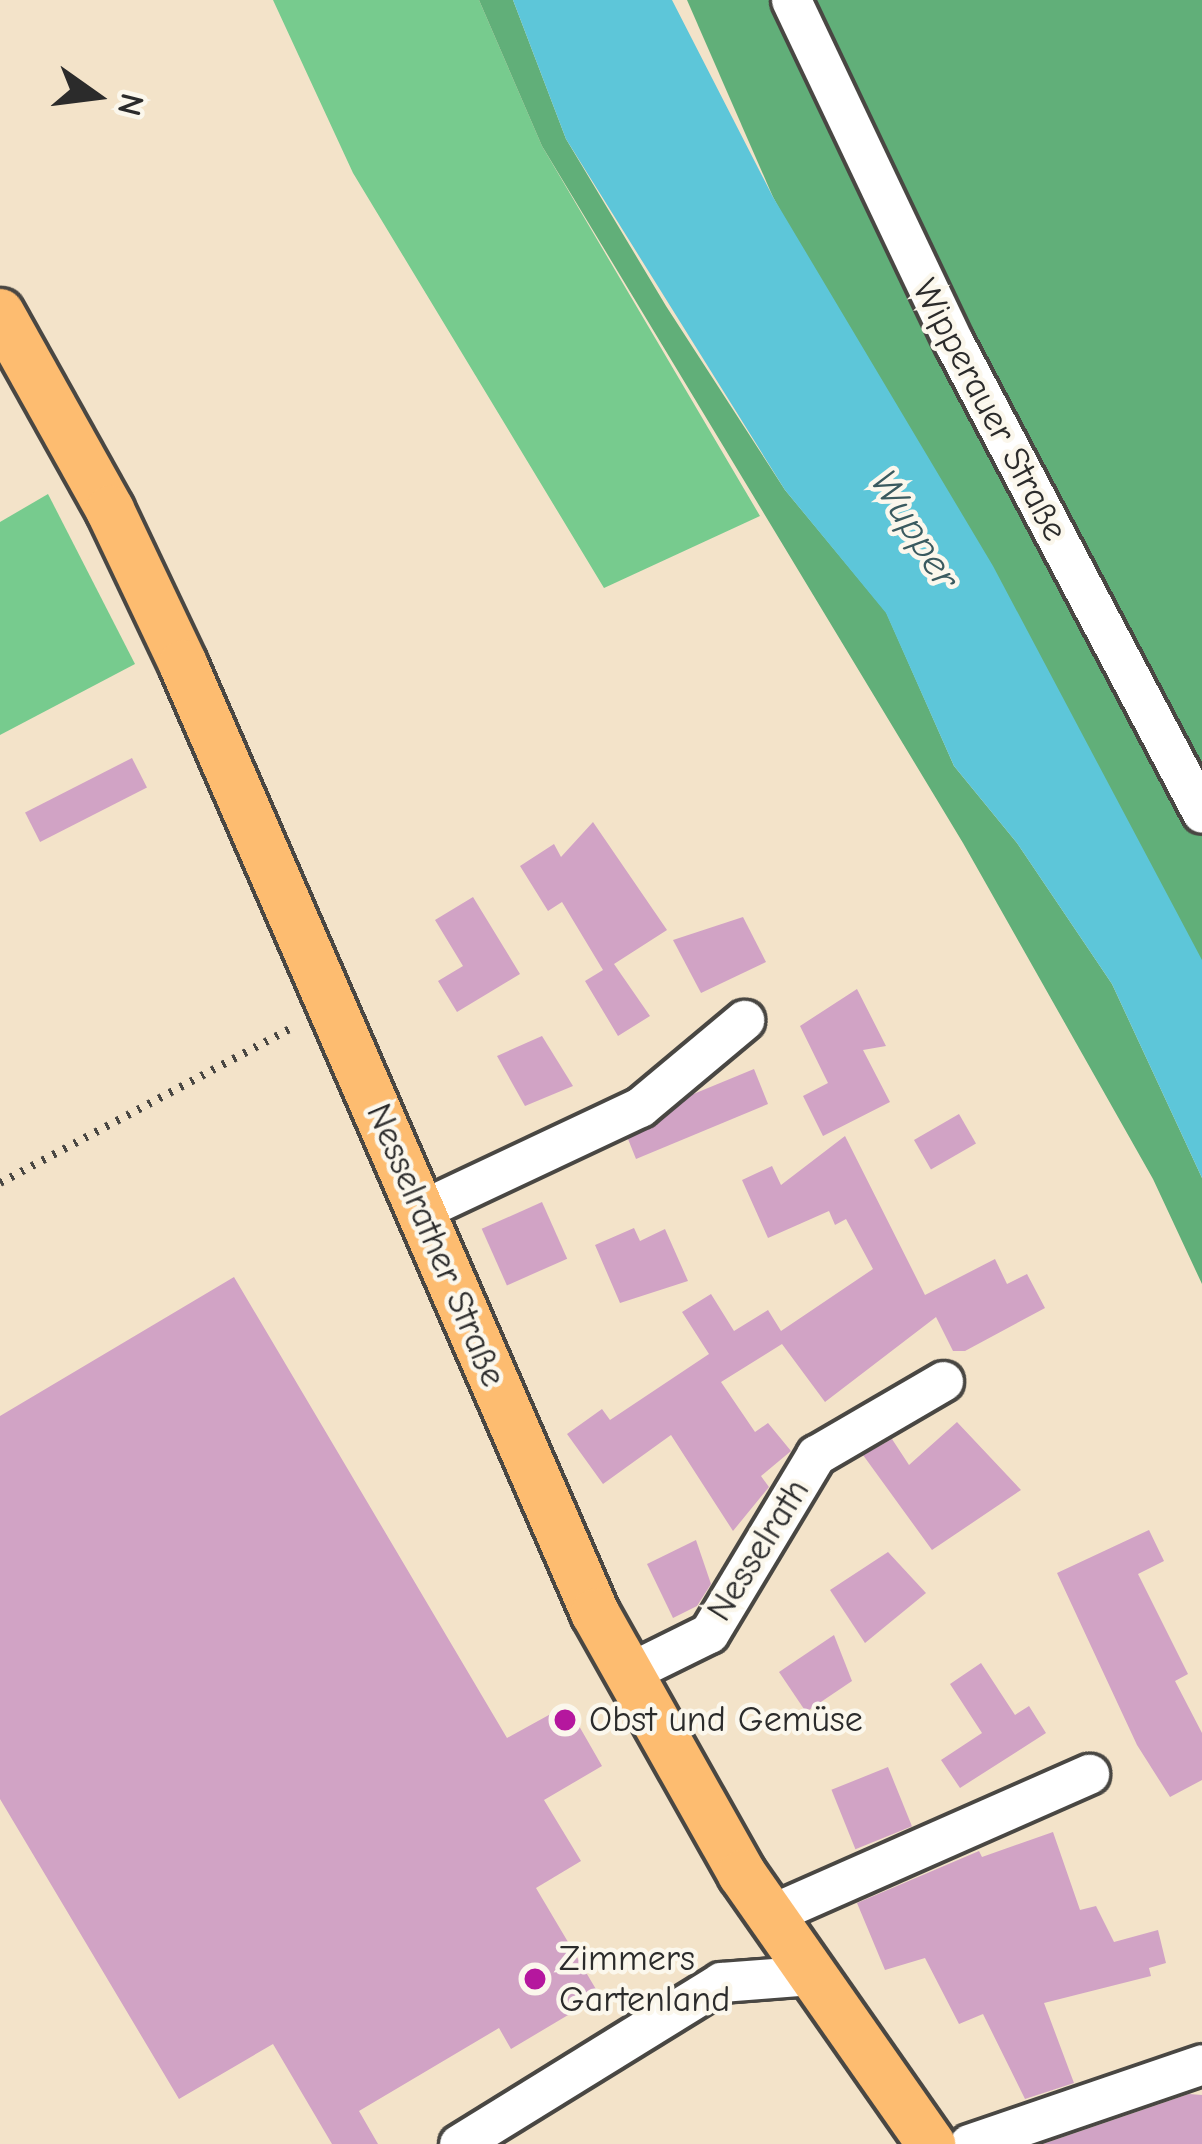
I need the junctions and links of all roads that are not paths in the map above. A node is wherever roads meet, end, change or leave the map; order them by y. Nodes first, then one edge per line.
1 (790, 0) edge
2 (0, 313) edge
3 (1202, 814) edge
4 (744, 1020) dead end
5 (421, 1210) junction
6 (943, 1381) dead end
7 (628, 1673) junction
8 (1089, 1774) dead end
9 (769, 1915) junction
10 (812, 1976) junction
11 (1202, 2064) edge
12 (459, 2144) edge
13 (931, 2144) edge
14 (969, 2144) edge

1 - 3 street, Wipperauer Straße
2 - 5 main road, Nesselrather Straße
4 - 5 street
5 - 7 main road, Nesselrather Straße
6 - 7 street, Nesselrath
7 - 9 main road, Nesselrather Straße
8 - 9 street
9 - 10 main road, Nesselrather Straße
10 - 12 street
10 - 13 main road, Nesselrather Straße
11 - 14 street

